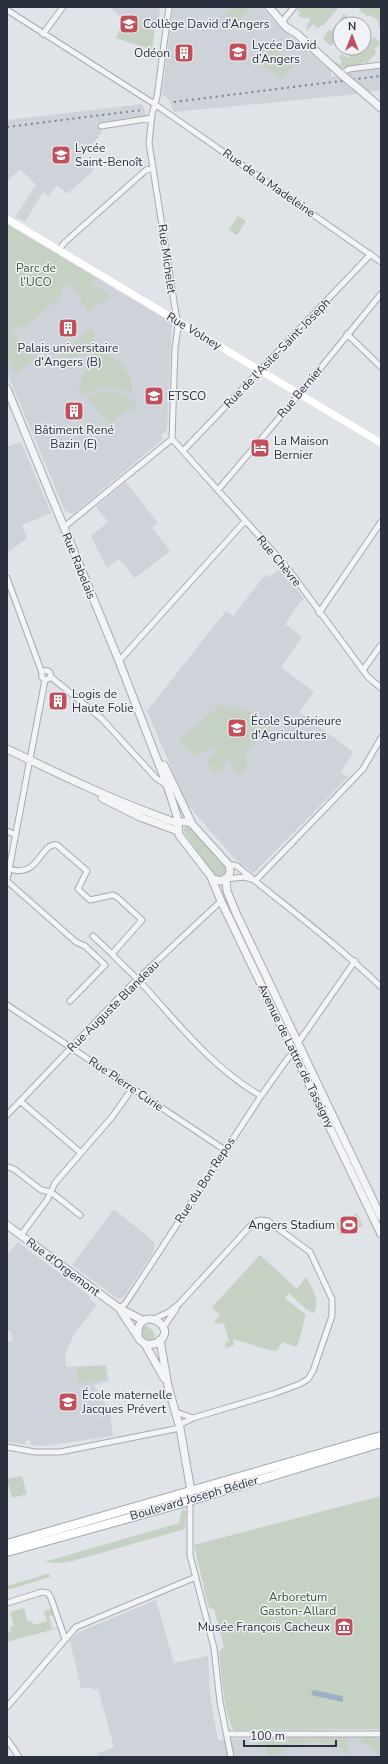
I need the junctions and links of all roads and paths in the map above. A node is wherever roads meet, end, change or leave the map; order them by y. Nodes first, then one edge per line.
1 (63, 7) edge
2 (169, 7) edge
3 (269, 7) edge
4 (294, 7) edge
5 (7, 10) edge
6 (281, 23) junction
7 (43, 34) junction
8 (381, 65) edge
9 (340, 73) junction
10 (156, 105) junction
11 (381, 108) edge
12 (152, 118) junction
13 (101, 126) dead end
14 (153, 168) junction
15 (7, 219) edge
16 (59, 250) junction
17 (371, 254) junction
18 (381, 262) edge
19 (381, 294) edge
20 (176, 320) junction
21 (348, 334) junction
22 (381, 366) edge
23 (260, 370) junction
24 (7, 389) edge
25 (299, 394) junction
26 (9, 402) edge
27 (172, 438) junction
28 (381, 443) edge
29 (183, 451) junction
30 (218, 490) junction
31 (245, 521) junction
32 (381, 522) edge
33 (64, 527) junction
34 (7, 578) edge
35 (319, 612) junction
36 (381, 645) edge
37 (119, 661) junction
38 (363, 670) junction
39 (42, 673) junction
40 (51, 677) junction
41 (45, 680) junction
42 (381, 688) edge
43 (381, 738) edge
44 (151, 742) junction
45 (7, 749) edge
46 (30, 760) junction
47 (161, 769) junction
48 (152, 774) junction
49 (167, 785) junction
50 (93, 790) junction
51 (179, 797) junction
52 (179, 822) junction
53 (192, 824) junction
54 (7, 831) edge
55 (178, 831) junction
56 (16, 835) junction
57 (228, 864) junction
58 (10, 869) junction
59 (211, 877) junction
60 (226, 879) junction
61 (7, 880) edge
62 (254, 880) junction
63 (221, 901) junction
64 (93, 936) dead end
65 (112, 954) junction
66 (354, 961) junction
67 (138, 980) junction
68 (381, 987) edge
69 (70, 1002) dead end
70 (7, 1005) edge
71 (297, 1041) junction
72 (72, 1048) junction
73 (294, 1053) junction
74 (132, 1089) junction
75 (261, 1096) junction
76 (20, 1101) junction
77 (7, 1115) edge
78 (225, 1150) junction
79 (81, 1153) junction
80 (8, 1167) dead end
81 (51, 1192) junction
82 (80, 1215) dead end
83 (381, 1217) edge
84 (7, 1225) edge
85 (381, 1234) edge
86 (21, 1235) junction
87 (179, 1304) junction
88 (119, 1308) junction
89 (154, 1319) junction
90 (144, 1320) junction
91 (163, 1328) junction
92 (138, 1334) junction
93 (160, 1340) junction
94 (145, 1344) junction
95 (168, 1386) junction
96 (176, 1412) junction
97 (193, 1418) junction
98 (180, 1427) junction
99 (381, 1436) edge
100 (381, 1444) edge
101 (7, 1448) edge
102 (191, 1491) junction
103 (190, 1500) junction
104 (7, 1544) edge
105 (7, 1552) edge
106 (196, 1577) junction
107 (7, 1602) edge
108 (65, 1639) junction
109 (7, 1707) edge
110 (226, 1734) junction
111 (381, 1734) edge
112 (7, 1739) edge
113 (19, 1757) edge
114 (231, 1757) edge

1 - 7 street
2 - 10 street, Rue Michelet
3 - 6 street
4 - 6 street
5 - 7 street, Rue de la Madeleine
6 - 9 street
7 - 10 street, Rue de la Madeleine
8 - 9 street
9 - 11 street, bridge
10 - 12 street, Rue Michelet
10 - 17 street, Rue de la Madeleine
12 - 13 street
12 - 14 street, Rue Michelet
14 - 16 street
14 - 20 street, Rue Michelet
15 - 16 main road, Rue Volney
16 - 20 main road, Rue Volney
17 - 18 street, Rue de la Madeleine
17 - 23 street, Rue de l'Asile-Saint-Joseph
19 - 21 street, Rue Bernier
20 - 23 main road, Rue Volney
20 - 27 street, Rue Michelet
21 - 22 street
21 - 25 street, Rue Bernier
23 - 25 main road, Rue Volney
23 - 29 street, Rue de l'Asile-Saint-Joseph
24 - 26 street, Rue Rabelais
25 - 28 main road, Rue Volney
25 - 30 street, Rue Bernier
26 - 33 street, Rue Rabelais
27 - 29 street, Rue Chèvre
27 - 33 street
29 - 30 street, Rue Chèvre
30 - 31 street, Rue Chèvre
31 - 35 street, Rue Chèvre
31 - 37 street
32 - 35 street
33 - 37 street, Rue Rabelais
34 - 39 street
35 - 38 street, Rue Chèvre
36 - 38 street
37 - 44 street, Rue Rabelais
38 - 42 street, Rue Chèvre
39 - 40 street
39 - 41 street
40 - 41 street
40 - 48 street
41 - 46 street
43 - 62 street
44 - 47 street, Rue Rabelais
44 - 51 street, Rue Rabelais
45 - 46 street
46 - 50 street
46 - 56 street
47 - 48 street
47 - 49 street, Rue Rabelais
48 - 49 street
49 - 51 street, Rue Rabelais
49 - 52 street, Rue Rabelais
50 - 52 street
50 - 55 street
51 - 53 street, Rue Rabelais
52 - 53 street
52 - 55 street
53 - 57 street, Rue Rabelais
54 - 56 street
55 - 59 street, Avenue de Lattre de Tassigny
56 - 58 street
57 - 60 street, Avenue de Lattre de Tassigny
57 - 62 street
58 - 61 street
58 - 65 street
59 - 60 street
59 - 63 street, Avenue de Lattre de Tassigny
60 - 62 street
60 - 71 street, Avenue de Lattre de Tassigny
61 - 69 street
62 - 66 street
63 - 67 street, Rue Auguste Blandeau
63 - 73 street, Avenue de Lattre de Tassigny
64 - 65 street
65 - 67 street
66 - 68 street
66 - 71 street
67 - 72 street, Rue Auguste Blandeau
67 - 75 street
70 - 72 street, Rue Pierre Curie
71 - 83 street, Avenue de Lattre de Tassigny
72 - 74 street, Rue Pierre Curie
72 - 76 street, Rue Auguste Blandeau
73 - 75 street, Rue du Bon Repos
73 - 85 street, Avenue de Lattre de Tassigny
74 - 78 street, Rue Pierre Curie
74 - 79 street
75 - 78 street, Rue du Bon Repos
76 - 77 street, Rue Auguste Blandeau
76 - 79 street
78 - 88 street, Rue du Bon Repos
79 - 81 street
80 - 81 street
81 - 82 street
81 - 86 street
84 - 86 street, Rue d'Orgemont
86 - 88 street, Rue d'Orgemont
87 - 89 street
87 - 91 street
87 - 97 street
88 - 90 street, Rue d'Orgemont
88 - 92 street, Rue d'Orgemont
89 - 90 street
89 - 91 street
90 - 92 street
91 - 93 street, Rue d'Orgemont
92 - 94 street, Rue d'Orgemont
93 - 94 street
93 - 95 street, Rue d'Orgemont
94 - 95 street, Rue d'Orgemont
95 - 96 street, Rue d'Orgemont
96 - 97 street
96 - 98 street, Rue d'Orgemont
97 - 98 street
98 - 101 street
98 - 102 street, Rue d'Orgemont
99 - 102 main road, Boulevard Joseph Bédier
100 - 103 main road, Boulevard Joseph Bédier
102 - 103 street, Rue d'Orgemont
102 - 104 main road, Boulevard Joseph Bédier
103 - 105 main road, Boulevard Joseph Bédier
103 - 106 street, Rue d'Orgemont
106 - 108 street
106 - 110 street, Rue d'Orgemont
107 - 108 street
108 - 109 street
110 - 111 street
110 - 114 street, Rue d'Orgemont
112 - 113 street

